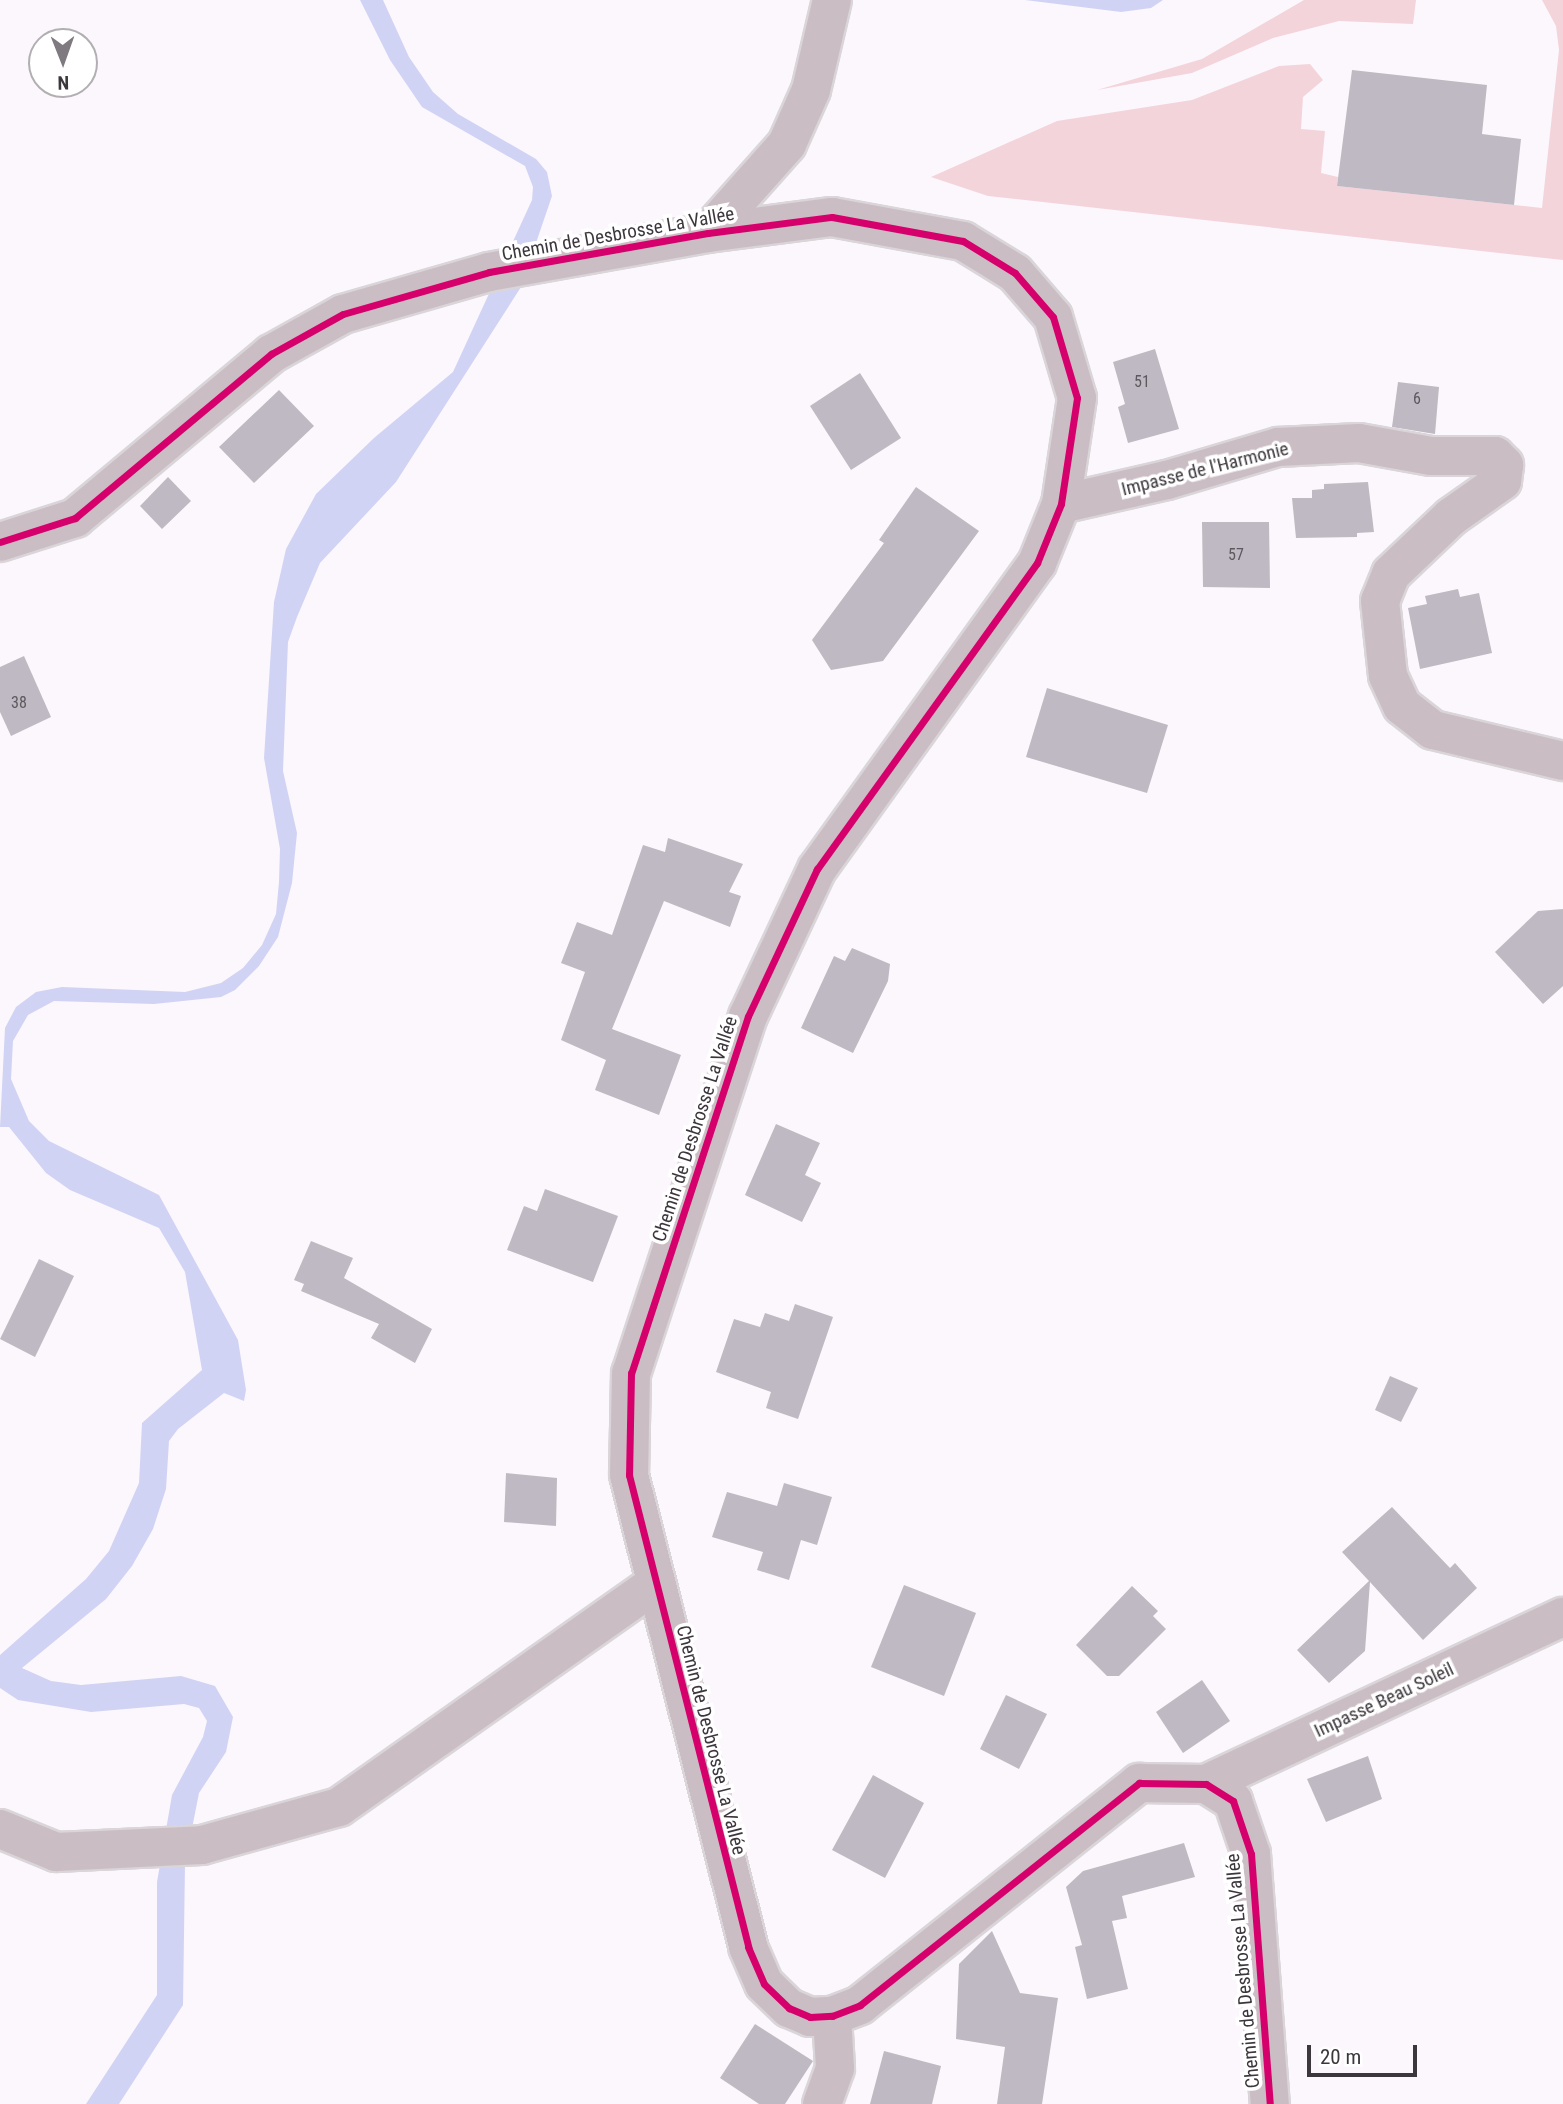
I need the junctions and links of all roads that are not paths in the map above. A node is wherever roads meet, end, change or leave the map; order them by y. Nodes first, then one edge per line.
1 (832, 0) edge
2 (708, 233) junction
3 (1061, 504) junction
4 (0, 542) edge
5 (1563, 761) edge
6 (654, 1585) junction
7 (1563, 1617) edge
8 (1206, 1784) junction
9 (0, 1829) edge
10 (832, 2015) junction
11 (822, 2104) edge
12 (1270, 2104) edge

1 - 2 street
2 - 3 street, Chemin de Desbrosse La Vallée
2 - 4 street, Chemin de Desbrosse La Vallée
3 - 5 street, Impasse de l'Harmonie
3 - 6 street, Chemin de Desbrosse La Vallée
6 - 9 street
6 - 10 street, Chemin de Desbrosse La Vallée
7 - 8 street, Impasse Beau Soleil
8 - 10 street, Chemin de Desbrosse La Vallée
8 - 12 street, Chemin de Desbrosse La Vallée
10 - 11 street

